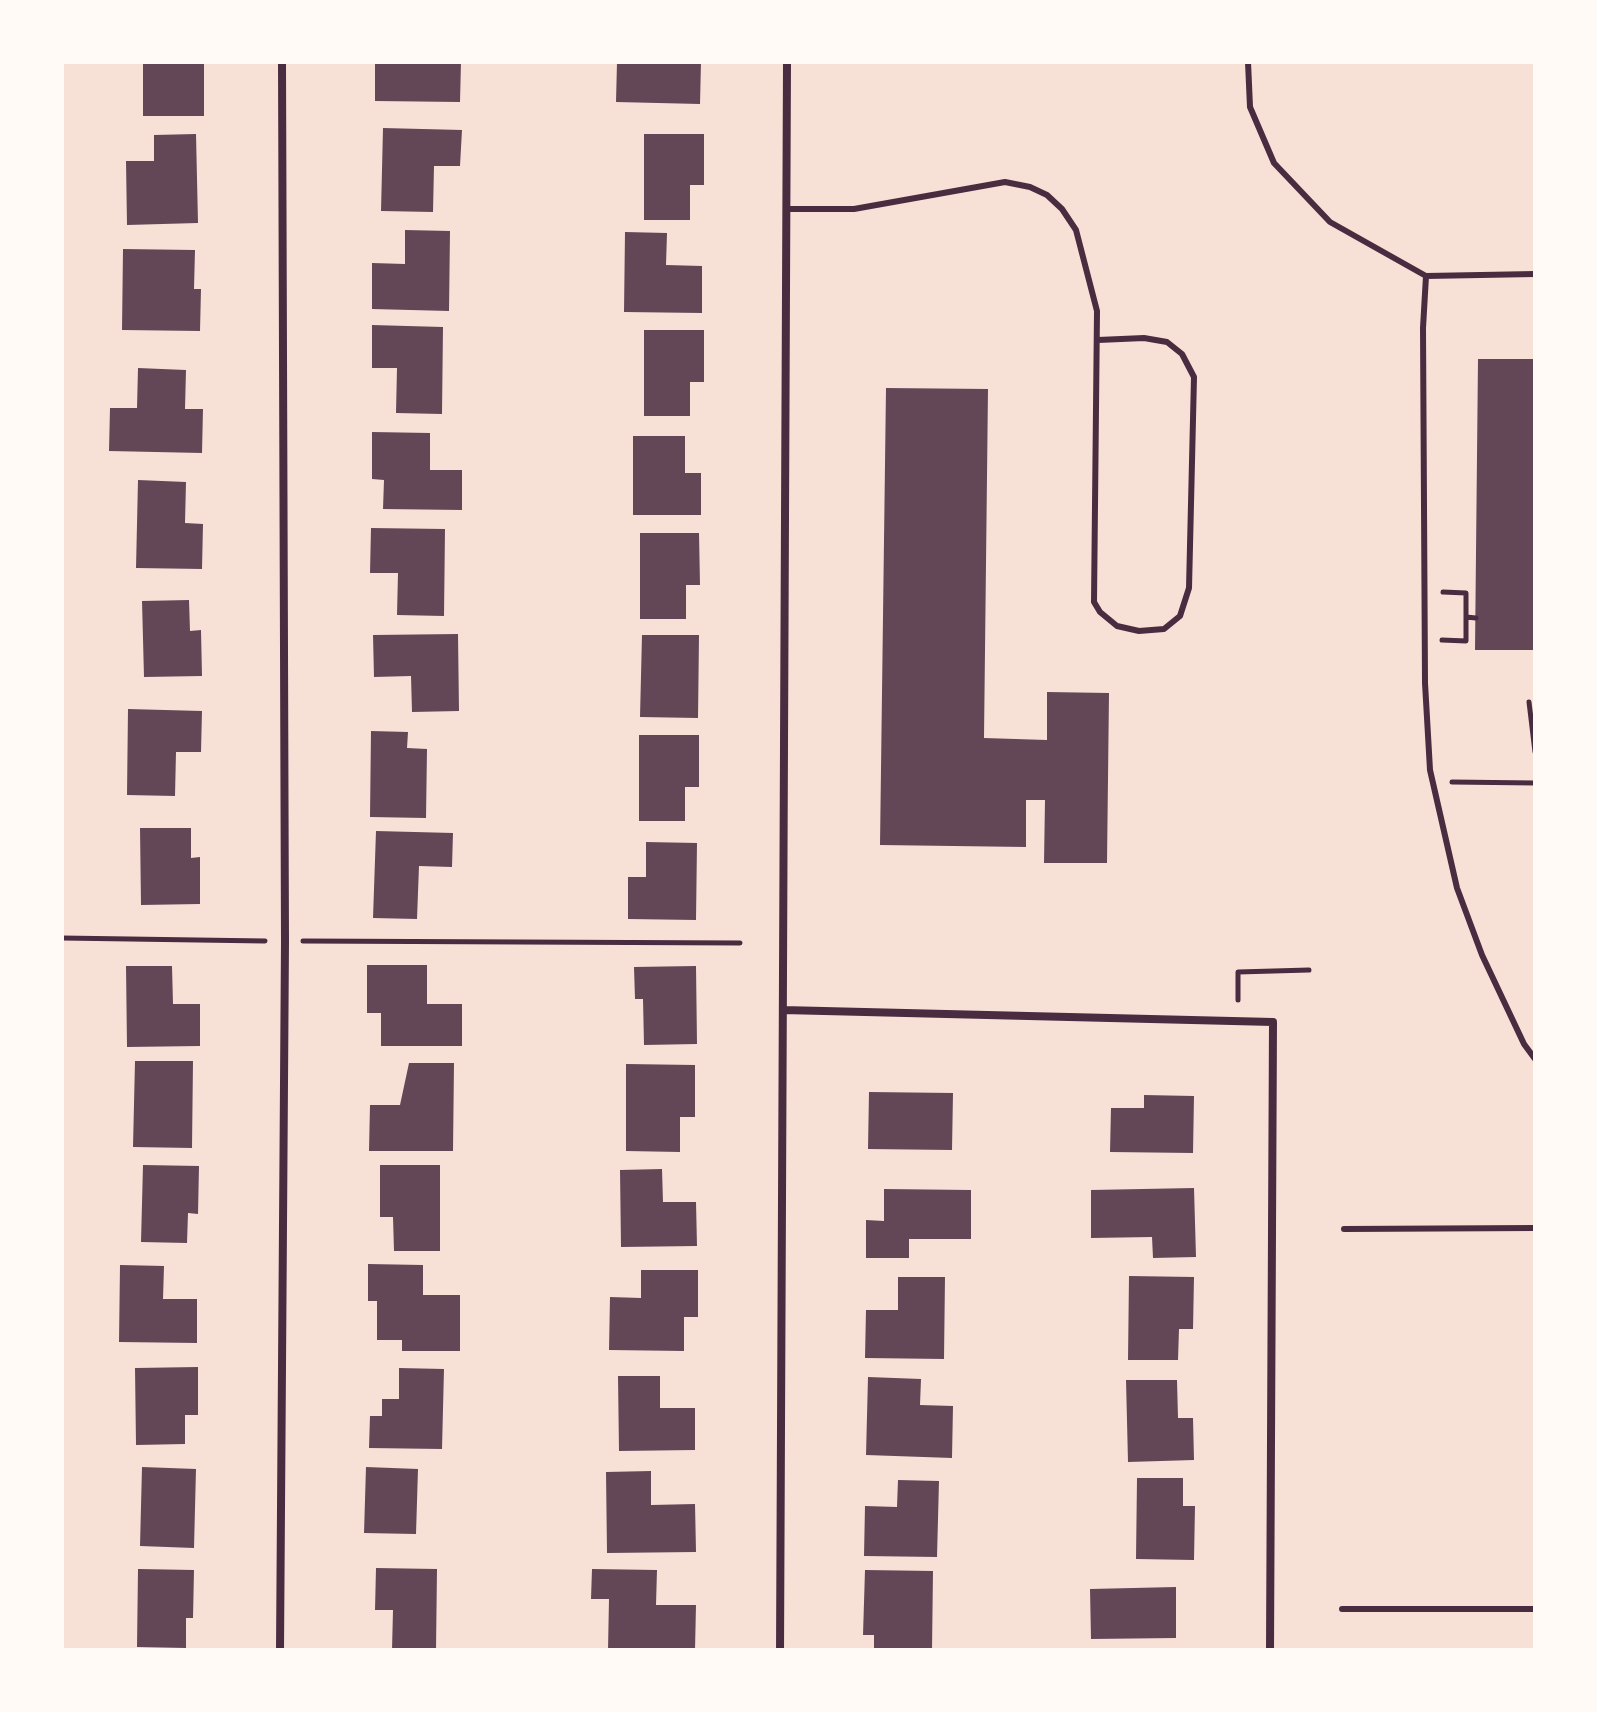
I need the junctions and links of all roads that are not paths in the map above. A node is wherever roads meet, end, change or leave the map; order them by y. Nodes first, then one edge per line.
1 (282, 62) edge
2 (787, 62) edge
3 (1248, 62) edge
4 (787, 209) junction
5 (1535, 274) edge
6 (1426, 276) junction
7 (1098, 340) junction
8 (783, 1010) junction
9 (1535, 1059) edge
10 (1535, 1228) edge
11 (1344, 1229) dead end
12 (1342, 1609) dead end
13 (1535, 1609) edge
14 (280, 1650) edge
15 (780, 1650) edge
16 (1270, 1650) edge

1 - 14 street
2 - 4 street
3 - 6 lane
4 - 7 lane
4 - 8 street
5 - 6 lane
6 - 9 lane
7 - 7 lane
8 - 15 street
8 - 16 street
10 - 11 lane
12 - 13 lane

